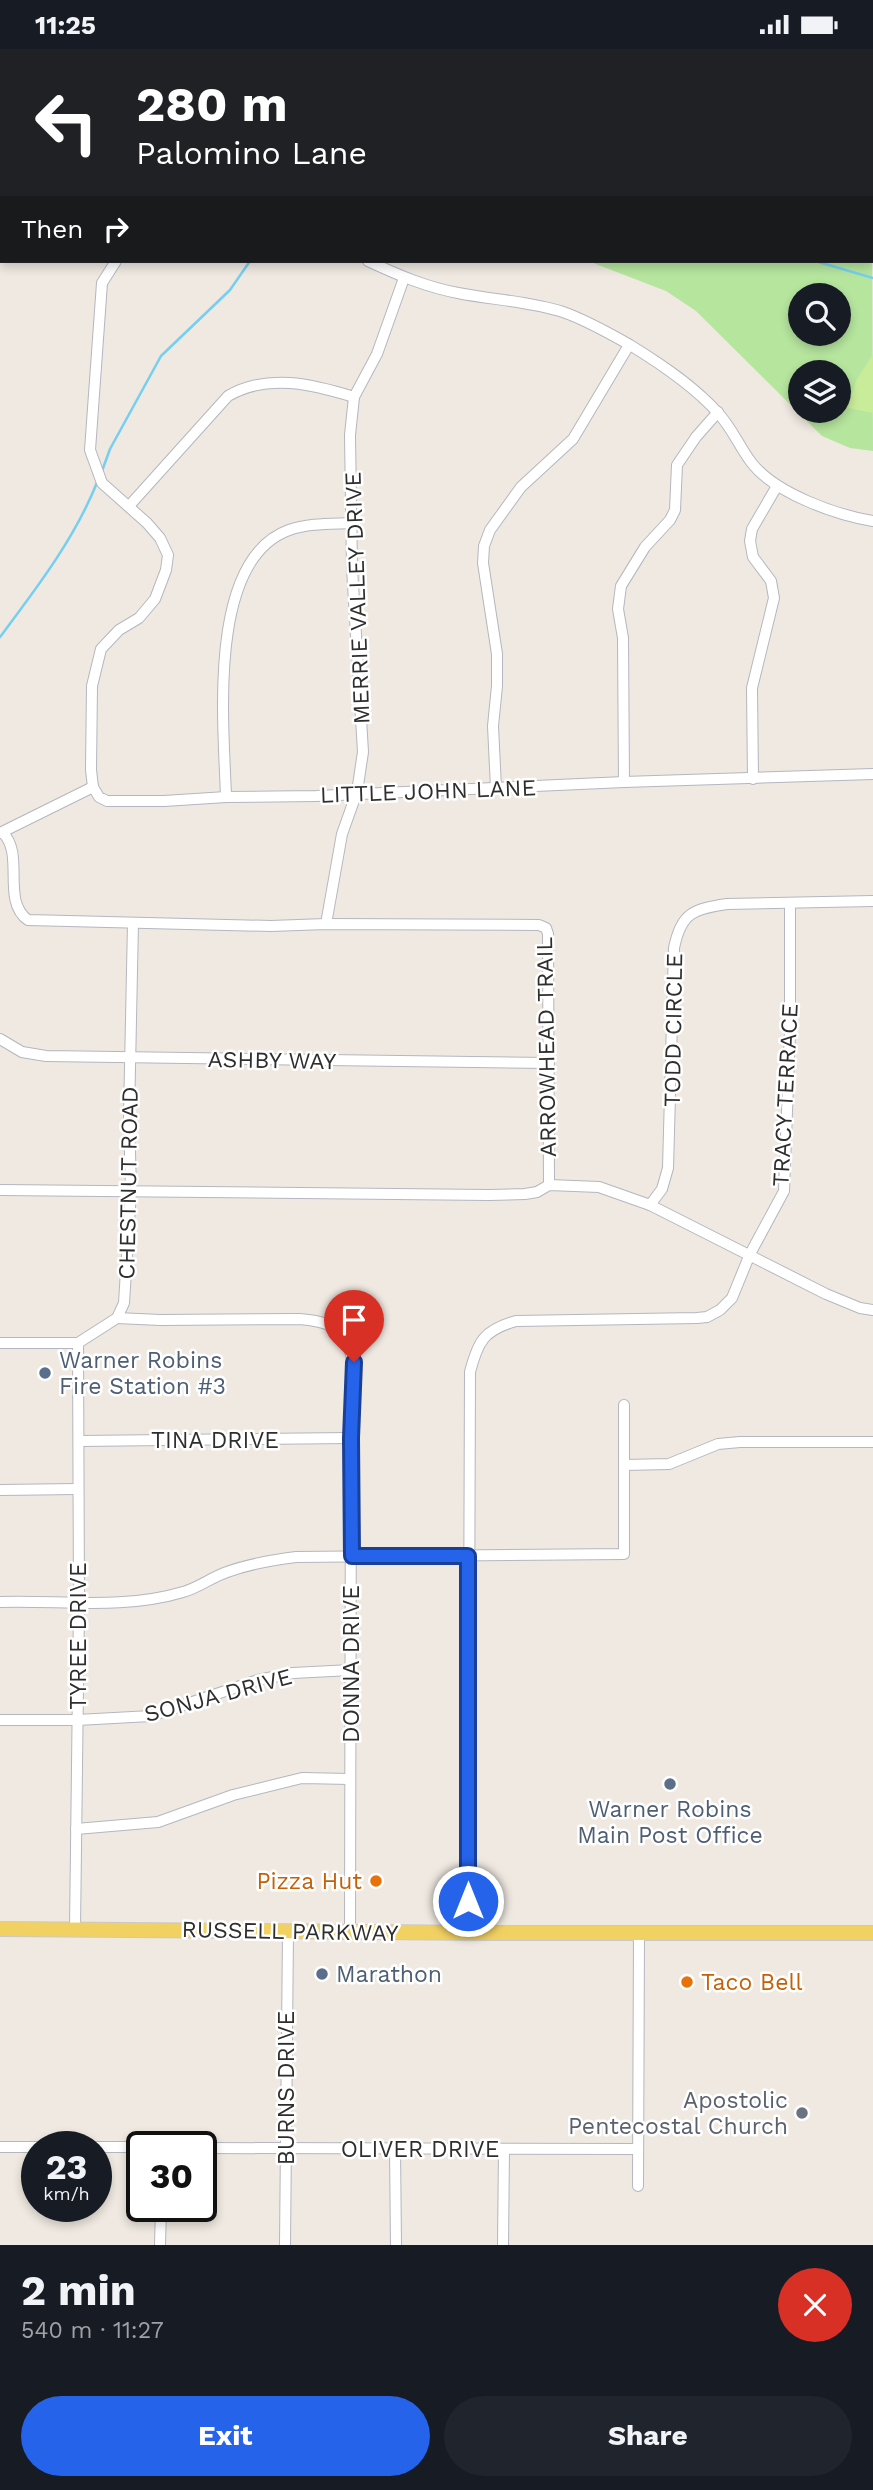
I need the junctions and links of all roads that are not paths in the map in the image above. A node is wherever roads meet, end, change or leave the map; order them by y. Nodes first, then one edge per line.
1 (115, 263) edge
2 (372, 263) edge
3 (404, 278) junction
4 (629, 345) junction
5 (354, 397) junction
6 (718, 412) junction
7 (777, 486) junction
8 (129, 506) junction
9 (873, 521) edge
10 (352, 523) junction
11 (873, 774) edge
12 (752, 779) junction
13 (624, 782) junction
14 (93, 787) junction
15 (496, 788) junction
16 (357, 792) junction
17 (226, 797) junction
18 (1, 833) edge
19 (873, 901) edge
20 (790, 904) junction
21 (133, 923) junction
22 (326, 924) junction
23 (0, 1039) edge
24 (130, 1059) junction
25 (549, 1063) junction
26 (549, 1185) junction
27 (0, 1190) edge
28 (131, 1191) junction
29 (650, 1205) junction
30 (750, 1254) junction
31 (873, 1310) edge
32 (117, 1318) junction
33 (0, 1343) edge
34 (78, 1343) junction
35 (624, 1405) dead end
36 (351, 1438) junction
37 (79, 1441) junction
38 (873, 1442) edge
39 (624, 1465) junction
40 (77, 1489) junction
41 (0, 1490) edge
42 (352, 1556) junction
43 (468, 1556) junction
44 (0, 1602) edge
45 (79, 1604) junction
46 (351, 1670) junction
47 (0, 1720) edge
48 (77, 1720) junction
49 (350, 1779) junction
50 (76, 1829) junction
51 (0, 1929) edge
52 (75, 1929) junction
53 (288, 1932) junction
54 (350, 1932) junction
55 (639, 1932) junction
56 (468, 1933) junction
57 (873, 1933) edge
58 (0, 2147) edge
59 (126, 2147) edge
60 (217, 2148) edge
61 (285, 2148) junction
62 (395, 2149) junction
63 (503, 2149) junction
64 (638, 2149) junction
65 (638, 2186) dead end
66 (161, 2222) edge
67 (160, 2245) edge
68 (285, 2245) edge
69 (396, 2245) edge
70 (503, 2245) edge

1 - 8 street
2 - 3 street
3 - 4 street
3 - 5 street, MERRIE VALLEY DRIVE
4 - 6 street
4 - 15 street
5 - 8 street
5 - 10 street, MERRIE VALLEY DRIVE
6 - 7 street
6 - 13 street
7 - 9 street
7 - 12 street
8 - 14 street
10 - 16 street, MERRIE VALLEY DRIVE
10 - 17 street
11 - 12 street, LITTLE JOHN LANE
12 - 13 street, LITTLE JOHN LANE
13 - 15 street, LITTLE JOHN LANE
14 - 17 street, LITTLE JOHN LANE
14 - 18 street
15 - 16 street, LITTLE JOHN LANE
16 - 17 street, LITTLE JOHN LANE
16 - 22 street, MERRIE VALLEY DRIVE
18 - 21 street, ARROWHEAD TRAIL
19 - 20 street, TODD CIRCLE
20 - 29 street, TODD CIRCLE
20 - 30 street, TRACY TERRACE
21 - 22 street, ARROWHEAD TRAIL
21 - 24 street, CHESTNUT ROAD
22 - 25 street, ARROWHEAD TRAIL
23 - 24 street, ASHBY WAY
24 - 25 street, ASHBY WAY
24 - 28 street, CHESTNUT ROAD
25 - 26 street, ARROWHEAD TRAIL
26 - 28 street, ARROWHEAD TRAIL
26 - 29 street
27 - 28 street, ARROWHEAD TRAIL
28 - 32 street, CHESTNUT ROAD
29 - 30 street
30 - 31 street
30 - 43 street, TRACY TERRACE
32 - 34 street
32 - 36 street, DONNA DRIVE
33 - 34 street
34 - 37 street, TYREE DRIVE
35 - 39 street
36 - 37 street, TINA DRIVE
36 - 42 street, DONNA DRIVE
37 - 40 street, TYREE DRIVE
38 - 39 street
39 - 43 street
40 - 41 street
40 - 45 street, TYREE DRIVE
42 - 43 street
42 - 45 street
42 - 46 street, DONNA DRIVE
43 - 56 street, TRACY TERRACE
44 - 45 street
45 - 48 street, TYREE DRIVE
46 - 48 street, SONJA DRIVE
46 - 49 street, DONNA DRIVE
47 - 48 street, SONJA DRIVE
48 - 50 street, TYREE DRIVE
49 - 50 street
49 - 54 street, DONNA DRIVE
50 - 52 street, TYREE DRIVE
51 - 52 main road, RUSSELL PARKWAY
52 - 53 main road, RUSSELL PARKWAY
53 - 54 main road, RUSSELL PARKWAY
53 - 61 street, BURNS DRIVE
54 - 56 main road, RUSSELL PARKWAY
55 - 56 main road, RUSSELL PARKWAY
55 - 57 main road, RUSSELL PARKWAY
55 - 64 street
58 - 59 street
60 - 61 street, OLIVER DRIVE
61 - 62 street, OLIVER DRIVE
61 - 68 street, BURNS DRIVE
62 - 63 street, OLIVER DRIVE
62 - 69 street
63 - 64 street, OLIVER DRIVE
63 - 70 street
64 - 65 street
66 - 67 street

